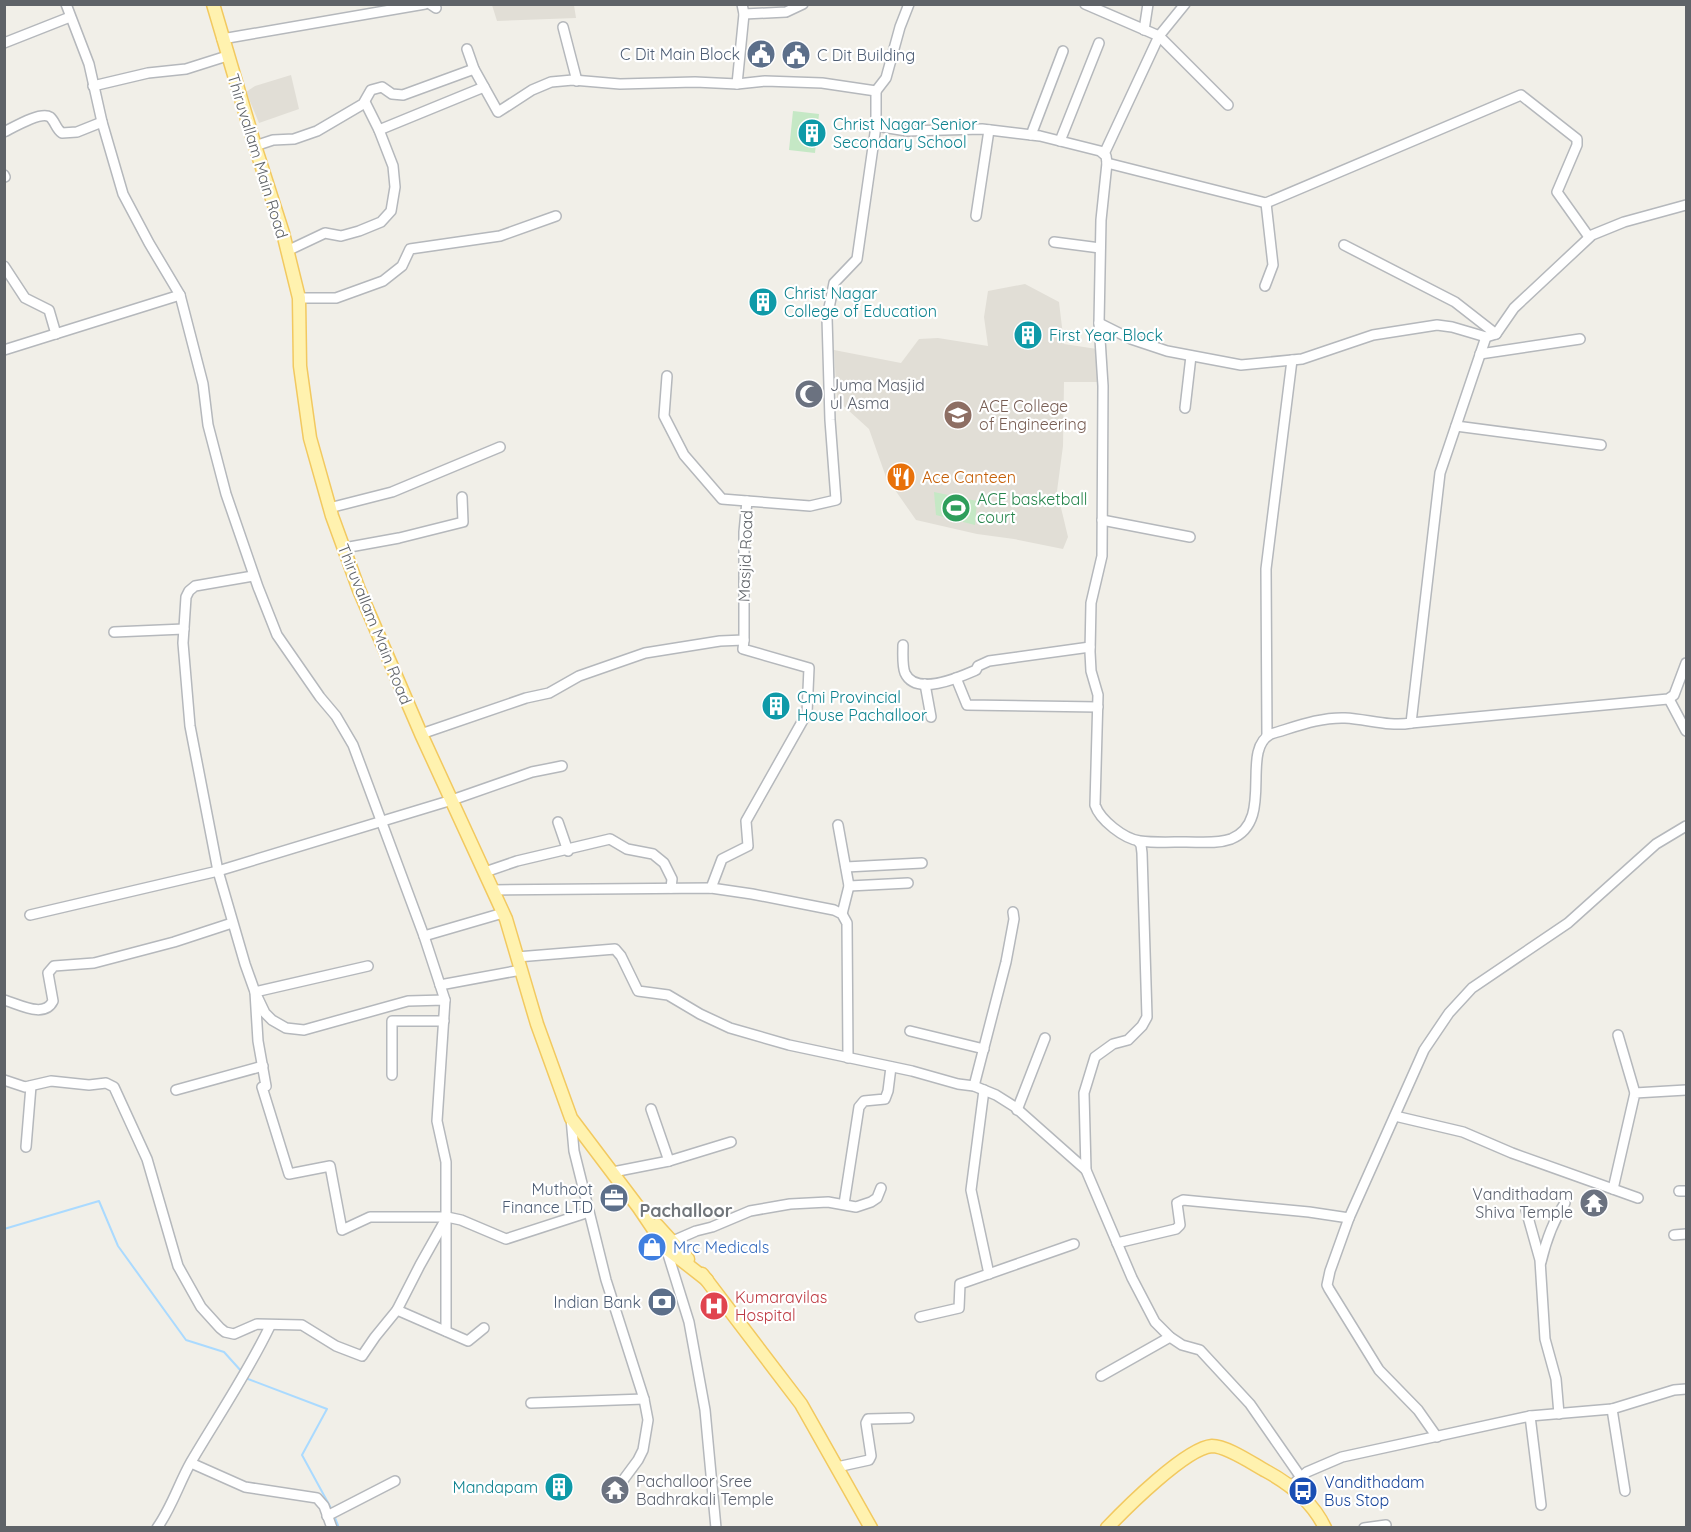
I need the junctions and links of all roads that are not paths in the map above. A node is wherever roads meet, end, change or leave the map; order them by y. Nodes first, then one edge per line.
1 (66, 4) edge
2 (213, 4) edge
3 (425, 4) edge
4 (803, 4) edge
5 (909, 4) edge
6 (1084, 4) edge
7 (1148, 4) edge
8 (1185, 4) edge
9 (743, 9) edge
10 (70, 16) junction
11 (563, 27) dead end
12 (1144, 30) junction
13 (1159, 36) junction
14 (222, 39) junction
15 (4, 43) edge
16 (1099, 43) dead end
17 (467, 50) dead end
18 (1063, 51) dead end
19 (227, 56) junction
20 (474, 69) junction
21 (577, 81) junction
22 (737, 84) junction
23 (93, 86) junction
24 (484, 87) junction
25 (876, 91) junction
26 (365, 102) junction
27 (1228, 105) dead end
28 (102, 123) junction
29 (876, 126) junction
30 (380, 130) junction
31 (989, 130) junction
32 (4, 132) edge
33 (1031, 135) junction
34 (1060, 141) junction
35 (255, 146) junction
36 (1106, 158) junction
37 (1266, 203) junction
38 (1686, 205) edge
39 (556, 216) dead end
40 (976, 216) dead end
41 (1583, 228) junction
42 (1589, 237) junction
43 (1054, 242) dead end
44 (1581, 244) junction
45 (1344, 245) dead end
46 (1100, 248) junction
47 (287, 251) junction
48 (4, 266) edge
49 (1264, 286) dead end
50 (180, 295) junction
51 (299, 298) junction
52 (1099, 323) junction
53 (56, 334) junction
54 (1496, 334) junction
55 (1486, 337) junction
56 (1580, 339) dead end
57 (4, 350) edge
58 (1480, 354) junction
59 (1191, 356) junction
60 (1292, 360) junction
61 (667, 376) dead end
62 (1185, 408) dead end
63 (1456, 426) junction
64 (1601, 445) dead end
65 (500, 447) dead end
66 (462, 497) dead end
67 (747, 501) junction
68 (329, 508) junction
69 (1102, 520) junction
70 (1190, 537) dead end
71 (344, 548) junction
72 (254, 576) junction
73 (184, 628) junction
74 (114, 632) dead end
75 (744, 640) junction
76 (903, 645) dead end
77 (1090, 647) junction
78 (1686, 663) edge
79 (956, 678) junction
80 (926, 684) junction
81 (1669, 699) junction
82 (1098, 707) junction
83 (930, 717) dead end
84 (1411, 723) junction
85 (1686, 731) edge
86 (421, 735) junction
87 (1267, 736) junction
88 (562, 766) dead end
89 (452, 800) junction
90 (381, 821) junction
91 (558, 822) dead end
92 (838, 825) dead end
93 (1686, 826) edge
94 (1138, 841) junction
95 (568, 851) junction
96 (922, 863) dead end
97 (846, 867) junction
98 (218, 871) junction
99 (485, 872) junction
100 (908, 883) dead end
101 (849, 886) junction
102 (671, 888) junction
103 (711, 888) junction
104 (493, 890) junction
105 (1013, 912) dead end
106 (503, 913) junction
107 (842, 914) junction
108 (30, 915) dead end
109 (232, 923) junction
110 (424, 936) junction
111 (518, 957) junction
112 (368, 966) dead end
113 (521, 970) junction
114 (440, 985) junction
115 (255, 992) junction
116 (445, 999) junction
117 (4, 1000) edge
118 (444, 1021) junction
119 (910, 1030) dead end
120 (1617, 1035) dead end
121 (1045, 1038) dead end
122 (984, 1049) junction
123 (848, 1058) junction
124 (263, 1066) junction
125 (891, 1067) junction
126 (392, 1075) dead end
127 (4, 1080) edge
128 (32, 1086) junction
129 (974, 1086) junction
130 (176, 1090) dead end
131 (984, 1090) junction
132 (1686, 1090) edge
133 (1635, 1093) junction
134 (651, 1109) dead end
135 (1017, 1110) junction
136 (1395, 1116) junction
137 (571, 1118) junction
138 (731, 1142) dead end
139 (26, 1147) dead end
140 (669, 1161) junction
141 (1086, 1170) junction
142 (613, 1172) junction
143 (881, 1188) dead end
144 (1613, 1189) junction
145 (1638, 1198) dead end
146 (1564, 1203) dead end
147 (844, 1204) junction
148 (1526, 1210) dead end
149 (589, 1212) junction
150 (447, 1217) junction
151 (1349, 1218) junction
152 (1674, 1234) dead end
153 (1686, 1234) edge
154 (1117, 1243) junction
155 (1074, 1244) dead end
156 (670, 1245) junction
157 (1540, 1264) junction
158 (988, 1274) junction
159 (397, 1310) junction
160 (920, 1317) dead end
161 (270, 1326) junction
162 (484, 1328) dead end
163 (446, 1331) junction
164 (1170, 1337) junction
165 (1101, 1376) dead end
166 (1686, 1389) edge
167 (644, 1399) junction
168 (531, 1403) dead end
169 (1612, 1409) junction
170 (1559, 1414) junction
171 (1530, 1416) junction
172 (909, 1418) dead end
173 (1437, 1437) junction
174 (191, 1463) junction
175 (837, 1467) junction
176 (1300, 1476) junction
177 (395, 1482) dead end
178 (621, 1483) dead end
179 (1291, 1486) junction
180 (1625, 1491) dead end
181 (1541, 1505) dead end
182 (327, 1516) junction
183 (1386, 1525) dead end
184 (1321, 1526) edge
185 (157, 1527) edge
186 (332, 1527) edge
187 (716, 1527) edge
188 (871, 1527) edge
189 (1107, 1527) edge
190 (1364, 1527) edge

1 - 10 street
2 - 14 main road, Thiruvallam Main Road
3 - 14 street
4 - 9 street
5 - 25 street
6 - 12 street
7 - 12 street
8 - 13 street
9 - 22 street
10 - 15 street
10 - 23 street
11 - 21 street
12 - 13 street
13 - 27 street
13 - 36 street
14 - 19 main road, Thiruvallam Main Road
16 - 34 street
17 - 20 street
18 - 33 street
19 - 23 street
19 - 35 main road, Thiruvallam Main Road
20 - 24 street
20 - 26 street
21 - 22 street
21 - 24 street
22 - 25 street
23 - 28 street
24 - 30 street
25 - 29 street
26 - 30 street
26 - 35 street
28 - 32 street
28 - 50 street
29 - 31 street
29 - 67 street, Masjid Road
30 - 47 street
31 - 33 street
31 - 40 street
33 - 34 street
34 - 36 street
35 - 47 main road, Thiruvallam Main Road
36 - 37 street
36 - 46 street
37 - 41 street
37 - 49 street
38 - 42 street
39 - 51 street
41 - 42 street
41 - 44 street
42 - 44 street
43 - 46 street
44 - 54 street
45 - 54 street
46 - 52 street
47 - 51 main road, Thiruvallam Main Road
48 - 53 street
50 - 53 street
50 - 72 street
51 - 68 main road, Thiruvallam Main Road
52 - 59 street
52 - 69 street
53 - 57 street
54 - 55 street
55 - 58 street
55 - 60 street
56 - 58 street
58 - 63 street
59 - 60 street
59 - 62 street
60 - 87 street
61 - 67 street
63 - 64 street
63 - 84 street
65 - 68 street
66 - 71 street
67 - 75 street, Masjid Road
68 - 71 main road, Thiruvallam Main Road
69 - 70 street
69 - 77 street
71 - 86 main road, Thiruvallam Main Road
72 - 73 street
72 - 90 street
73 - 74 street
73 - 98 street
75 - 86 street
75 - 103 street
76 - 80 street
77 - 79 street
77 - 82 street
78 - 81 street
79 - 80 street
79 - 82 street
80 - 83 street
81 - 84 street
81 - 85 street
82 - 94 street
84 - 87 street
86 - 89 main road, Thiruvallam Main Road
87 - 94 street
88 - 89 street
89 - 90 street
89 - 99 main road, Thiruvallam Main Road
90 - 98 street
90 - 110 street
91 - 95 street
92 - 97 street
93 - 136 street
94 - 141 street
95 - 99 street
95 - 102 street
96 - 97 street
97 - 101 street
98 - 108 street
98 - 109 street
99 - 104 main road, Thiruvallam Main Road
100 - 101 street
101 - 107 street
102 - 103 street
102 - 104 street
103 - 107 street
104 - 106 main road, Thiruvallam Main Road
105 - 122 street
106 - 110 street
106 - 111 main road, Thiruvallam Main Road
107 - 123 street
109 - 115 street
109 - 117 street
110 - 114 street
111 - 113 main road, Thiruvallam Main Road
111 - 123 street
112 - 115 street
113 - 114 street
113 - 137 main road, Thiruvallam Main Road
114 - 116 street
115 - 116 street
115 - 124 street
116 - 118 street
118 - 126 street
118 - 150 street
119 - 122 street
120 - 133 street
121 - 135 street
122 - 129 street
123 - 125 street
124 - 130 street
124 - 150 street
125 - 129 street
125 - 147 street
127 - 128 street
128 - 139 street
128 - 161 street
129 - 131 street
131 - 135 street
131 - 158 street
132 - 133 street
133 - 144 street
134 - 140 street
135 - 141 street
136 - 144 street
136 - 151 street
137 - 142 main road, Thiruvallam Main Road
137 - 149 street
138 - 140 street
140 - 142 street
141 - 154 street
142 - 156 main road, Thiruvallam Main Road
143 - 147 street
144 - 145 street
146 - 157 street
147 - 156 street
148 - 157 street
149 - 150 street
149 - 167 street
150 - 159 street
150 - 163 street
151 - 154 street
151 - 173 street
152 - 153 street
154 - 164 street
155 - 158 street
156 - 175 main road, Thiruvallam Main Road
156 - 187 street
157 - 170 street
158 - 160 street
159 - 161 street
159 - 163 street
161 - 174 street
162 - 163 street
164 - 165 street
164 - 176 street
166 - 169 street
167 - 168 street
167 - 178 street
169 - 170 street
169 - 180 street
170 - 171 street
171 - 173 street
171 - 181 street
172 - 175 street
173 - 176 street
174 - 182 street
174 - 185 street
175 - 188 main road, Thiruvallam Main Road
176 - 179 street
177 - 182 street
179 - 184 main road
179 - 189 main road
182 - 186 street
183 - 190 street

